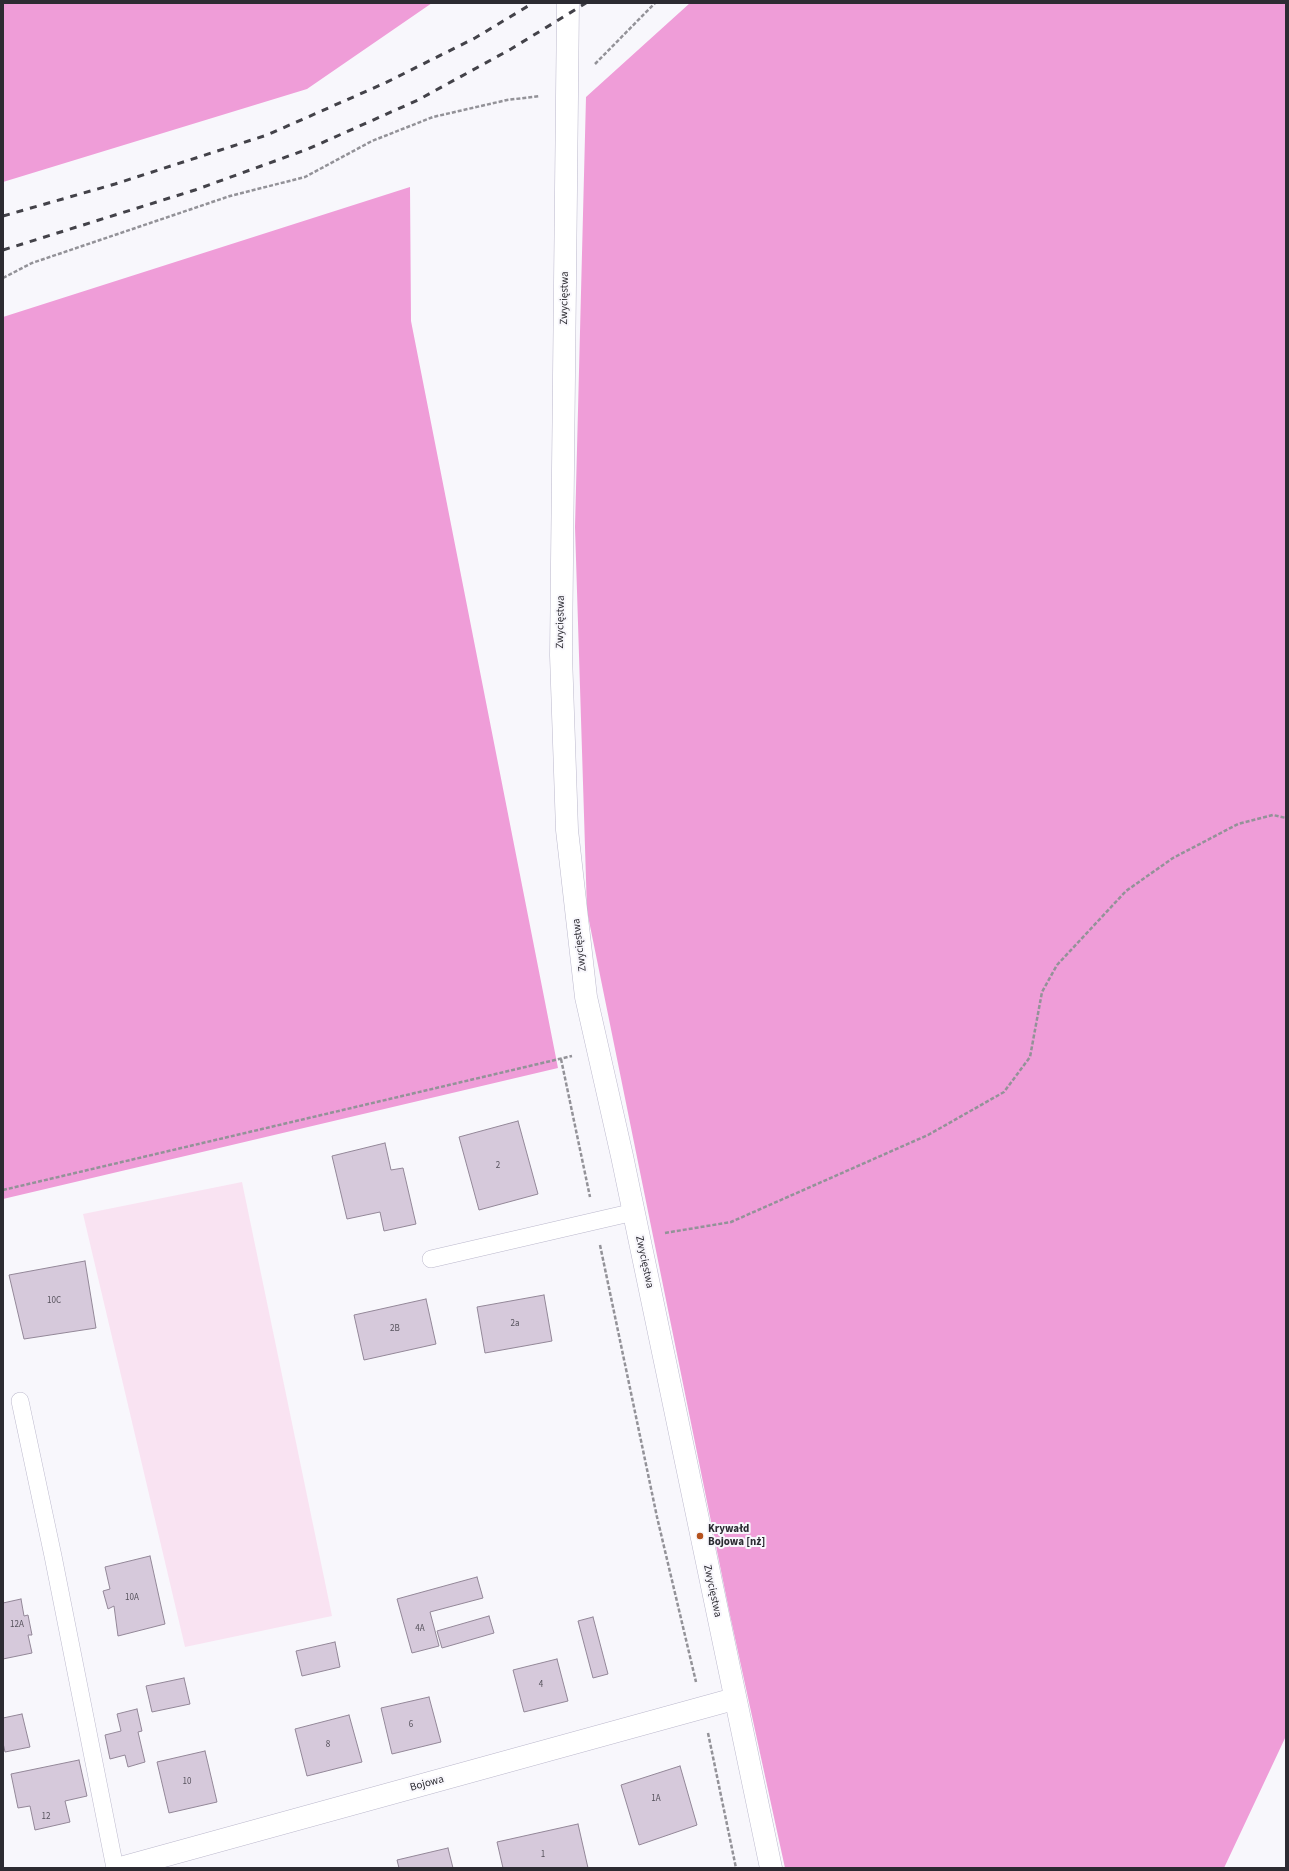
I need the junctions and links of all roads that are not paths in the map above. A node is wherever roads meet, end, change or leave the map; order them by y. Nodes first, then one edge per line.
1 (568, 3) edge
2 (634, 1212) junction
3 (431, 1259) dead end
4 (20, 1401) dead end
5 (734, 1699) junction
6 (115, 1868) edge
7 (120, 1868) edge
8 (771, 1868) edge

1 - 2 main road, Zwycięstwa
2 - 3 lane
2 - 5 main road, Zwycięstwa
4 - 6 lane
5 - 7 main road, Bojowa
5 - 8 main road, Zwycięstwa

